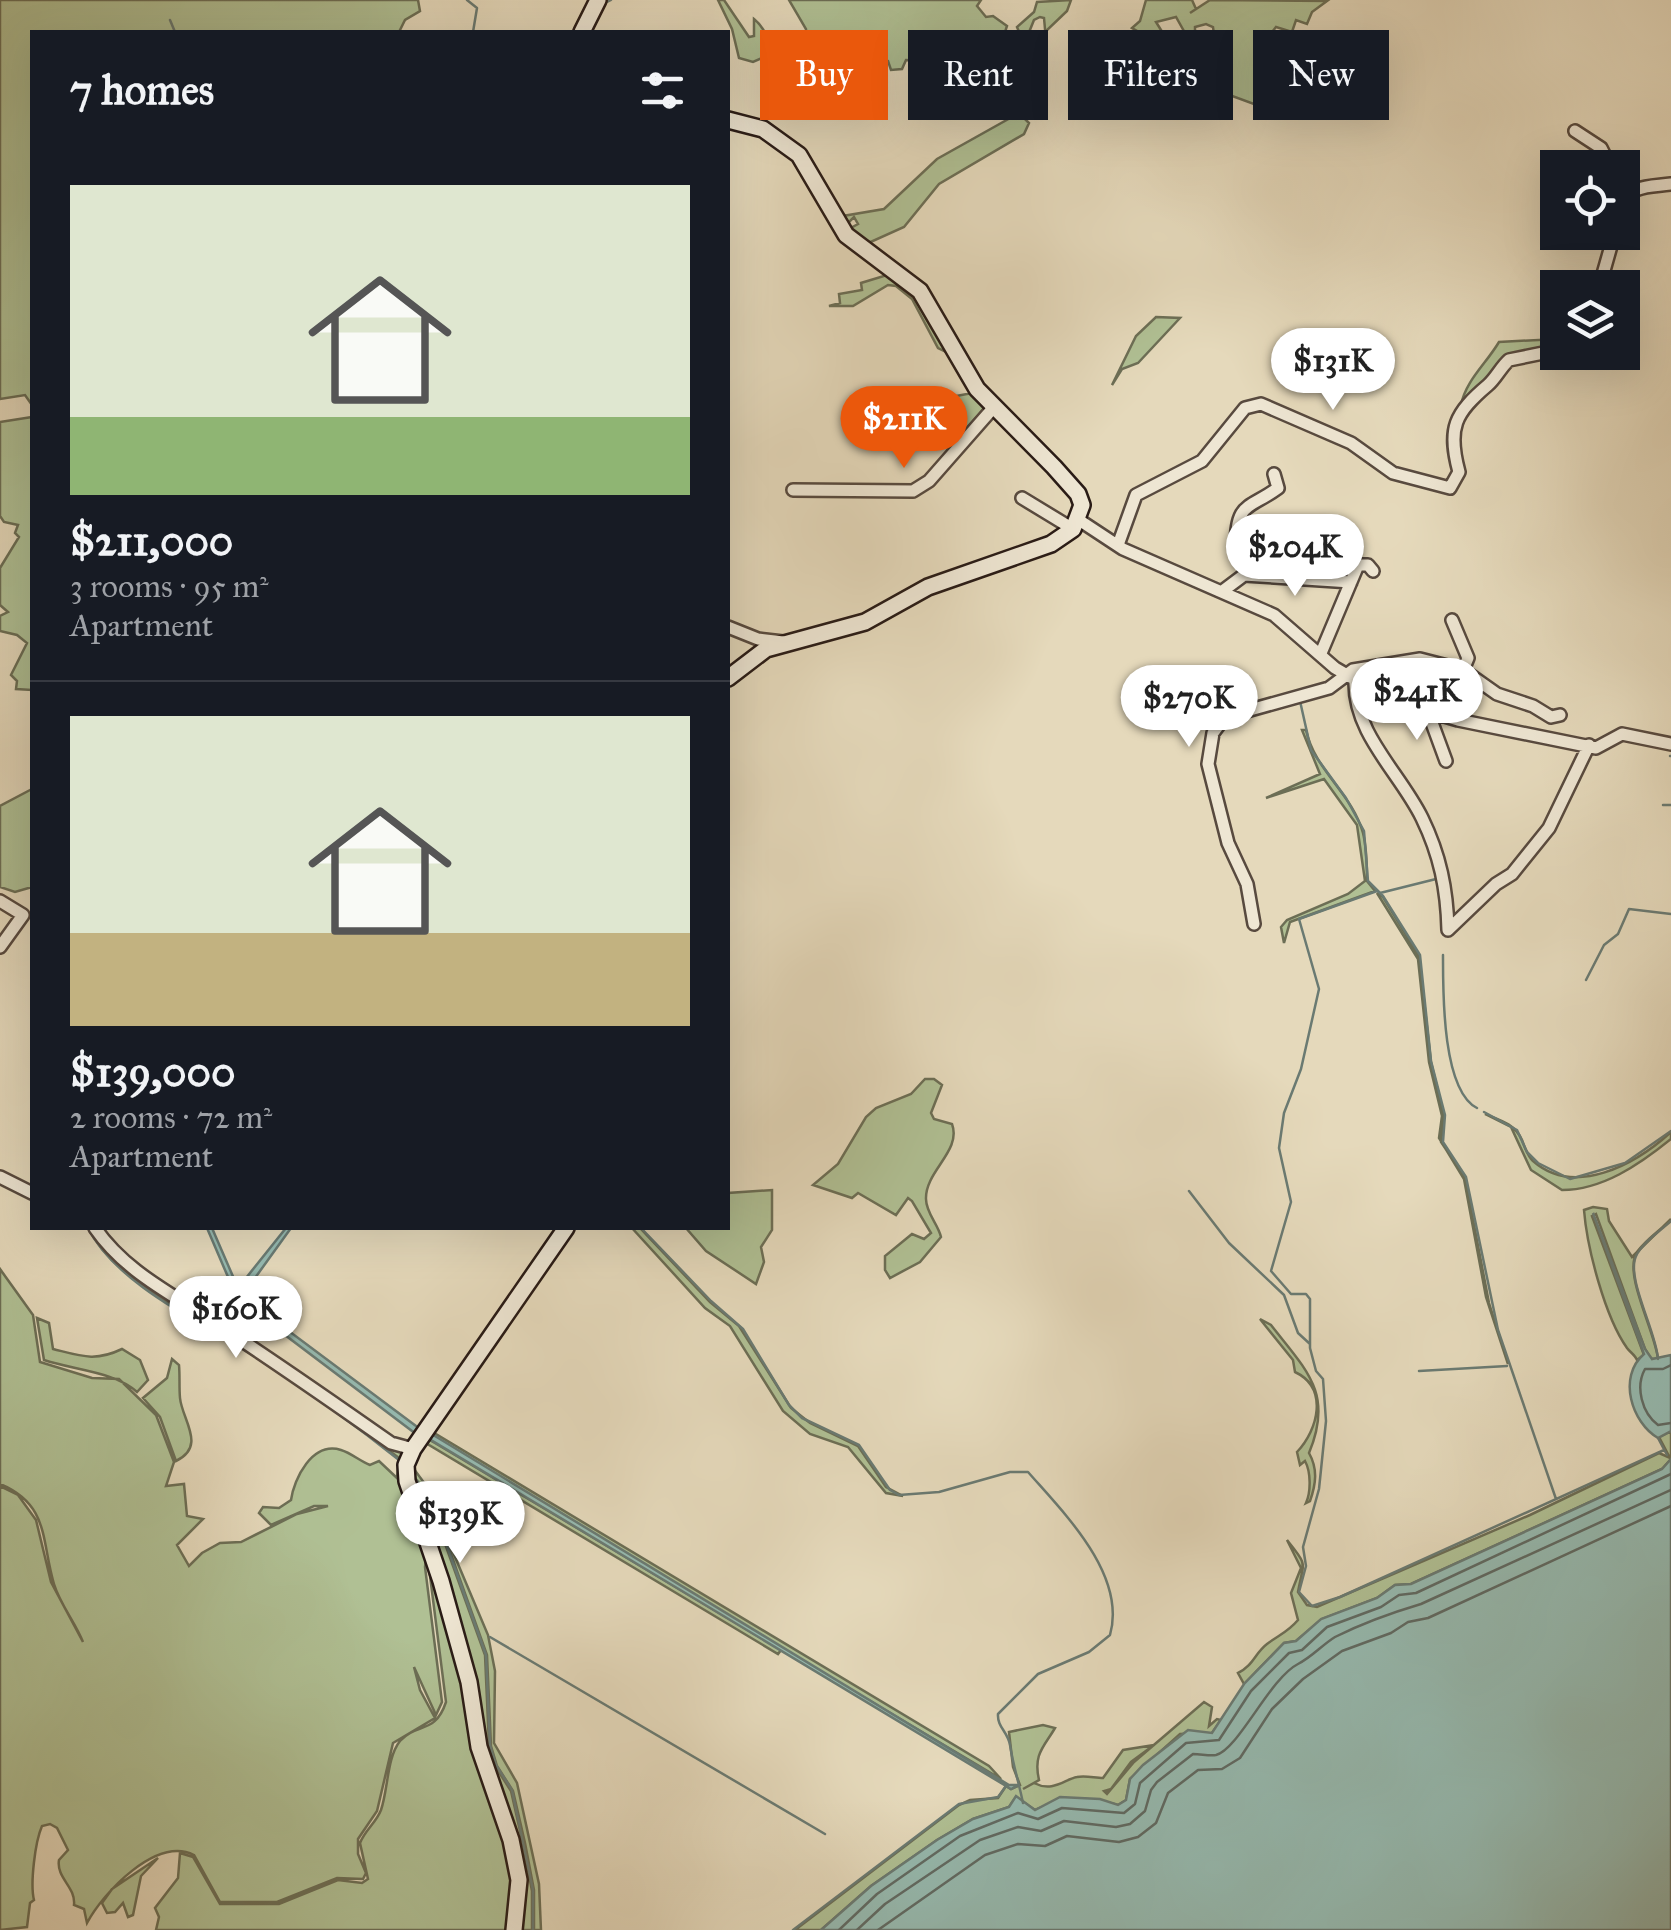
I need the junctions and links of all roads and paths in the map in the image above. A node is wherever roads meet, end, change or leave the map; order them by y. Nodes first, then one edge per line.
1 (598, 0) edge
2 (583, 30) edge
3 (730, 121) edge
4 (1576, 131) dead end
5 (1602, 150) edge
6 (1671, 184) edge
7 (1640, 186) edge
8 (1540, 354) edge
9 (994, 407) junction
10 (1274, 474) dead end
11 (793, 490) dead end
12 (1022, 498) dead end
13 (1076, 525) junction
14 (1118, 546) junction
15 (1358, 565) junction
16 (1373, 572) dead end
17 (1351, 582) junction
18 (1224, 590) junction
19 (1452, 620) dead end
20 (730, 627) edge
21 (787, 643) junction
22 (1322, 654) junction
23 (1463, 670) junction
24 (730, 676) edge
25 (1350, 678) junction
26 (1428, 712) junction
27 (1560, 715) dead end
28 (1671, 744) edge
29 (1589, 745) junction
30 (1446, 761) dead end
31 (0, 901) edge
32 (1254, 924) dead end
33 (0, 946) edge
34 (0, 1177) edge
35 (30, 1192) edge
36 (96, 1230) edge
37 (565, 1230) edge
38 (412, 1449) junction
39 (514, 1930) edge

1 - 2 street
3 - 9 street
4 - 5 street
6 - 7 street
8 - 14 street
9 - 11 street
9 - 13 street
10 - 15 street
12 - 13 street
13 - 14 street
13 - 21 street
14 - 18 street
15 - 16 street
15 - 17 street
17 - 18 street
17 - 22 street
18 - 22 street
19 - 23 street
20 - 21 street
21 - 24 street
22 - 25 street
23 - 25 street
23 - 27 street
25 - 26 street
25 - 29 street
25 - 32 street
26 - 29 street
26 - 30 street
28 - 29 street
31 - 33 street
34 - 35 street
36 - 38 street
37 - 38 street
38 - 39 street

